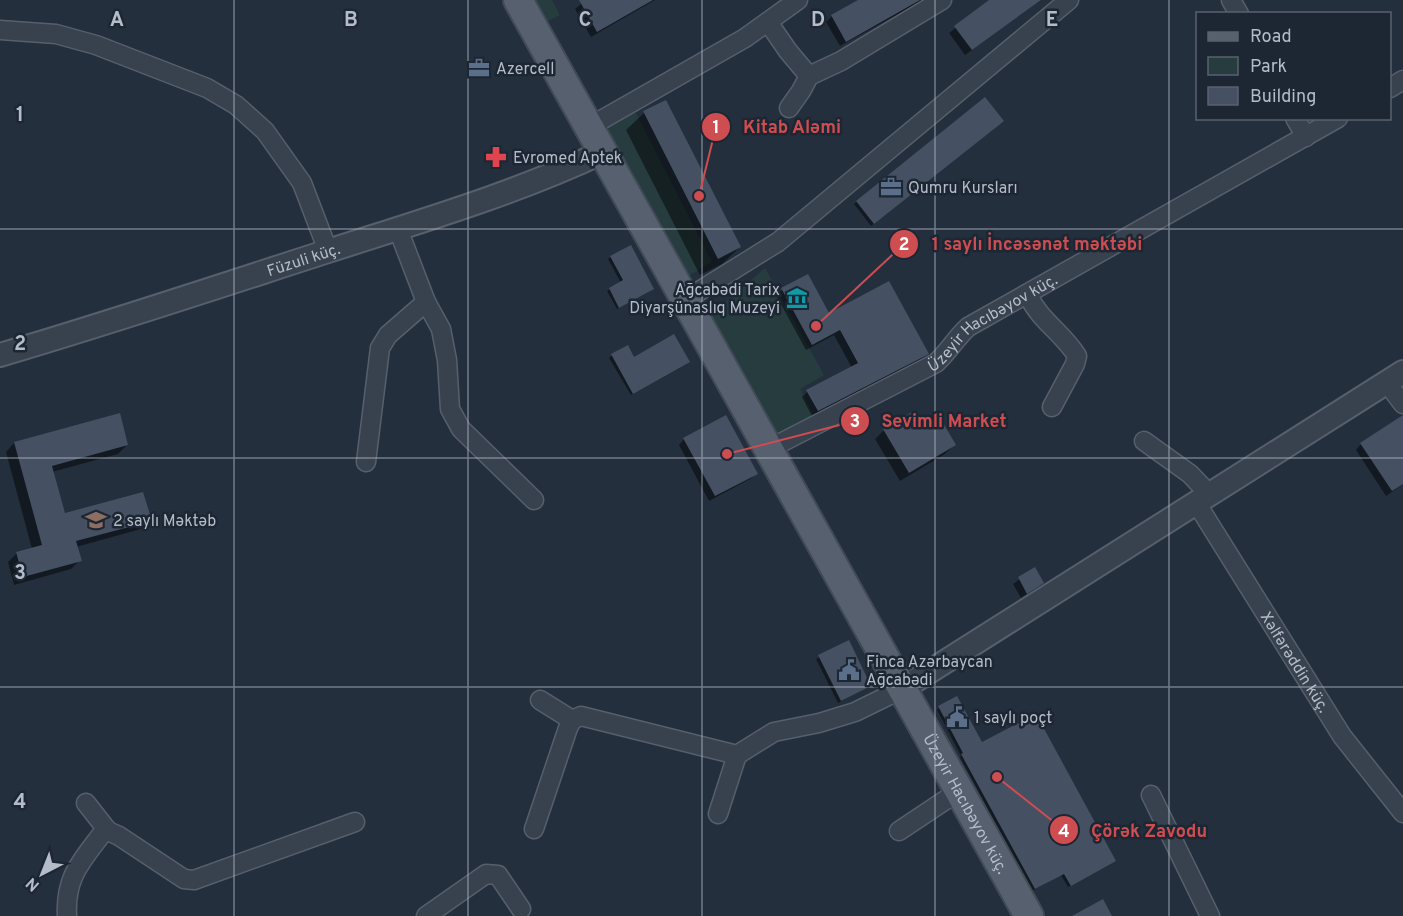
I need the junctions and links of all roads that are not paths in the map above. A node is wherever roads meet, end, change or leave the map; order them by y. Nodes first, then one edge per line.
1 (518, 0) edge
2 (798, 0) edge
3 (942, 0) edge
4 (1069, 0) edge
5 (768, 22) junction
6 (0, 30) edge
7 (809, 76) junction
8 (789, 108) dead end
9 (1297, 120) edge
10 (1335, 120) edge
11 (589, 127) junction
12 (1306, 137) junction
13 (603, 152) junction
14 (398, 229) junction
15 (328, 251) junction
16 (1028, 295) junction
17 (685, 300) junction
18 (426, 302) junction
19 (0, 355) edge
20 (1395, 377) edge
21 (1403, 404) edge
22 (1052, 407) dead end
23 (1144, 441) dead end
24 (769, 449) junction
25 (366, 462) dead end
26 (1203, 499) junction
27 (534, 500) dead end
28 (902, 689) junction
29 (540, 700) dead end
30 (572, 720) junction
31 (737, 755) junction
32 (959, 791) junction
33 (1151, 795) dead end
34 (86, 803) dead end
35 (1403, 813) edge
36 (718, 814) dead end
37 (355, 822) dead end
38 (534, 829) dead end
39 (108, 831) junction
40 (899, 831) dead end
41 (521, 909) dead end
42 (67, 916) edge
43 (426, 916) edge
44 (1029, 916) edge
45 (1210, 916) edge

1 - 11 main road, Üzeyir Hacıbəyov küç.
2 - 5 street
3 - 7 street
4 - 17 street
5 - 7 street
5 - 11 street
6 - 15 street
7 - 8 street
9 - 12 street
10 - 12 street, Üzeyir Hacıbəyov küç.
11 - 13 main road, Üzeyir Hacıbəyov küç.
12 - 16 street, Üzeyir Hacıbəyov küç.
13 - 14 street, Füzuli küç.
13 - 17 main road, Üzeyir Hacıbəyov küç.
14 - 15 street, Füzuli küç.
14 - 18 street
15 - 19 street, Füzuli küç.
16 - 22 street
16 - 24 street, Üzeyir Hacıbəyov küç.
17 - 24 main road, Üzeyir Hacıbəyov küç.
18 - 25 street
18 - 27 street
20 - 21 street
20 - 26 street
23 - 26 street, Xəlfərəddin küç.
24 - 28 main road, Üzeyir Hacıbəyov küç.
26 - 28 street
26 - 35 street, Xəlfərəddin küç.
28 - 31 street
28 - 32 main road, Üzeyir Hacıbəyov küç.
29 - 30 street
30 - 31 street
30 - 38 street
31 - 36 street
32 - 40 street
32 - 44 main road, Üzeyir Hacıbəyov küç.
33 - 45 street
34 - 39 street
37 - 39 street
39 - 42 street
41 - 43 street

